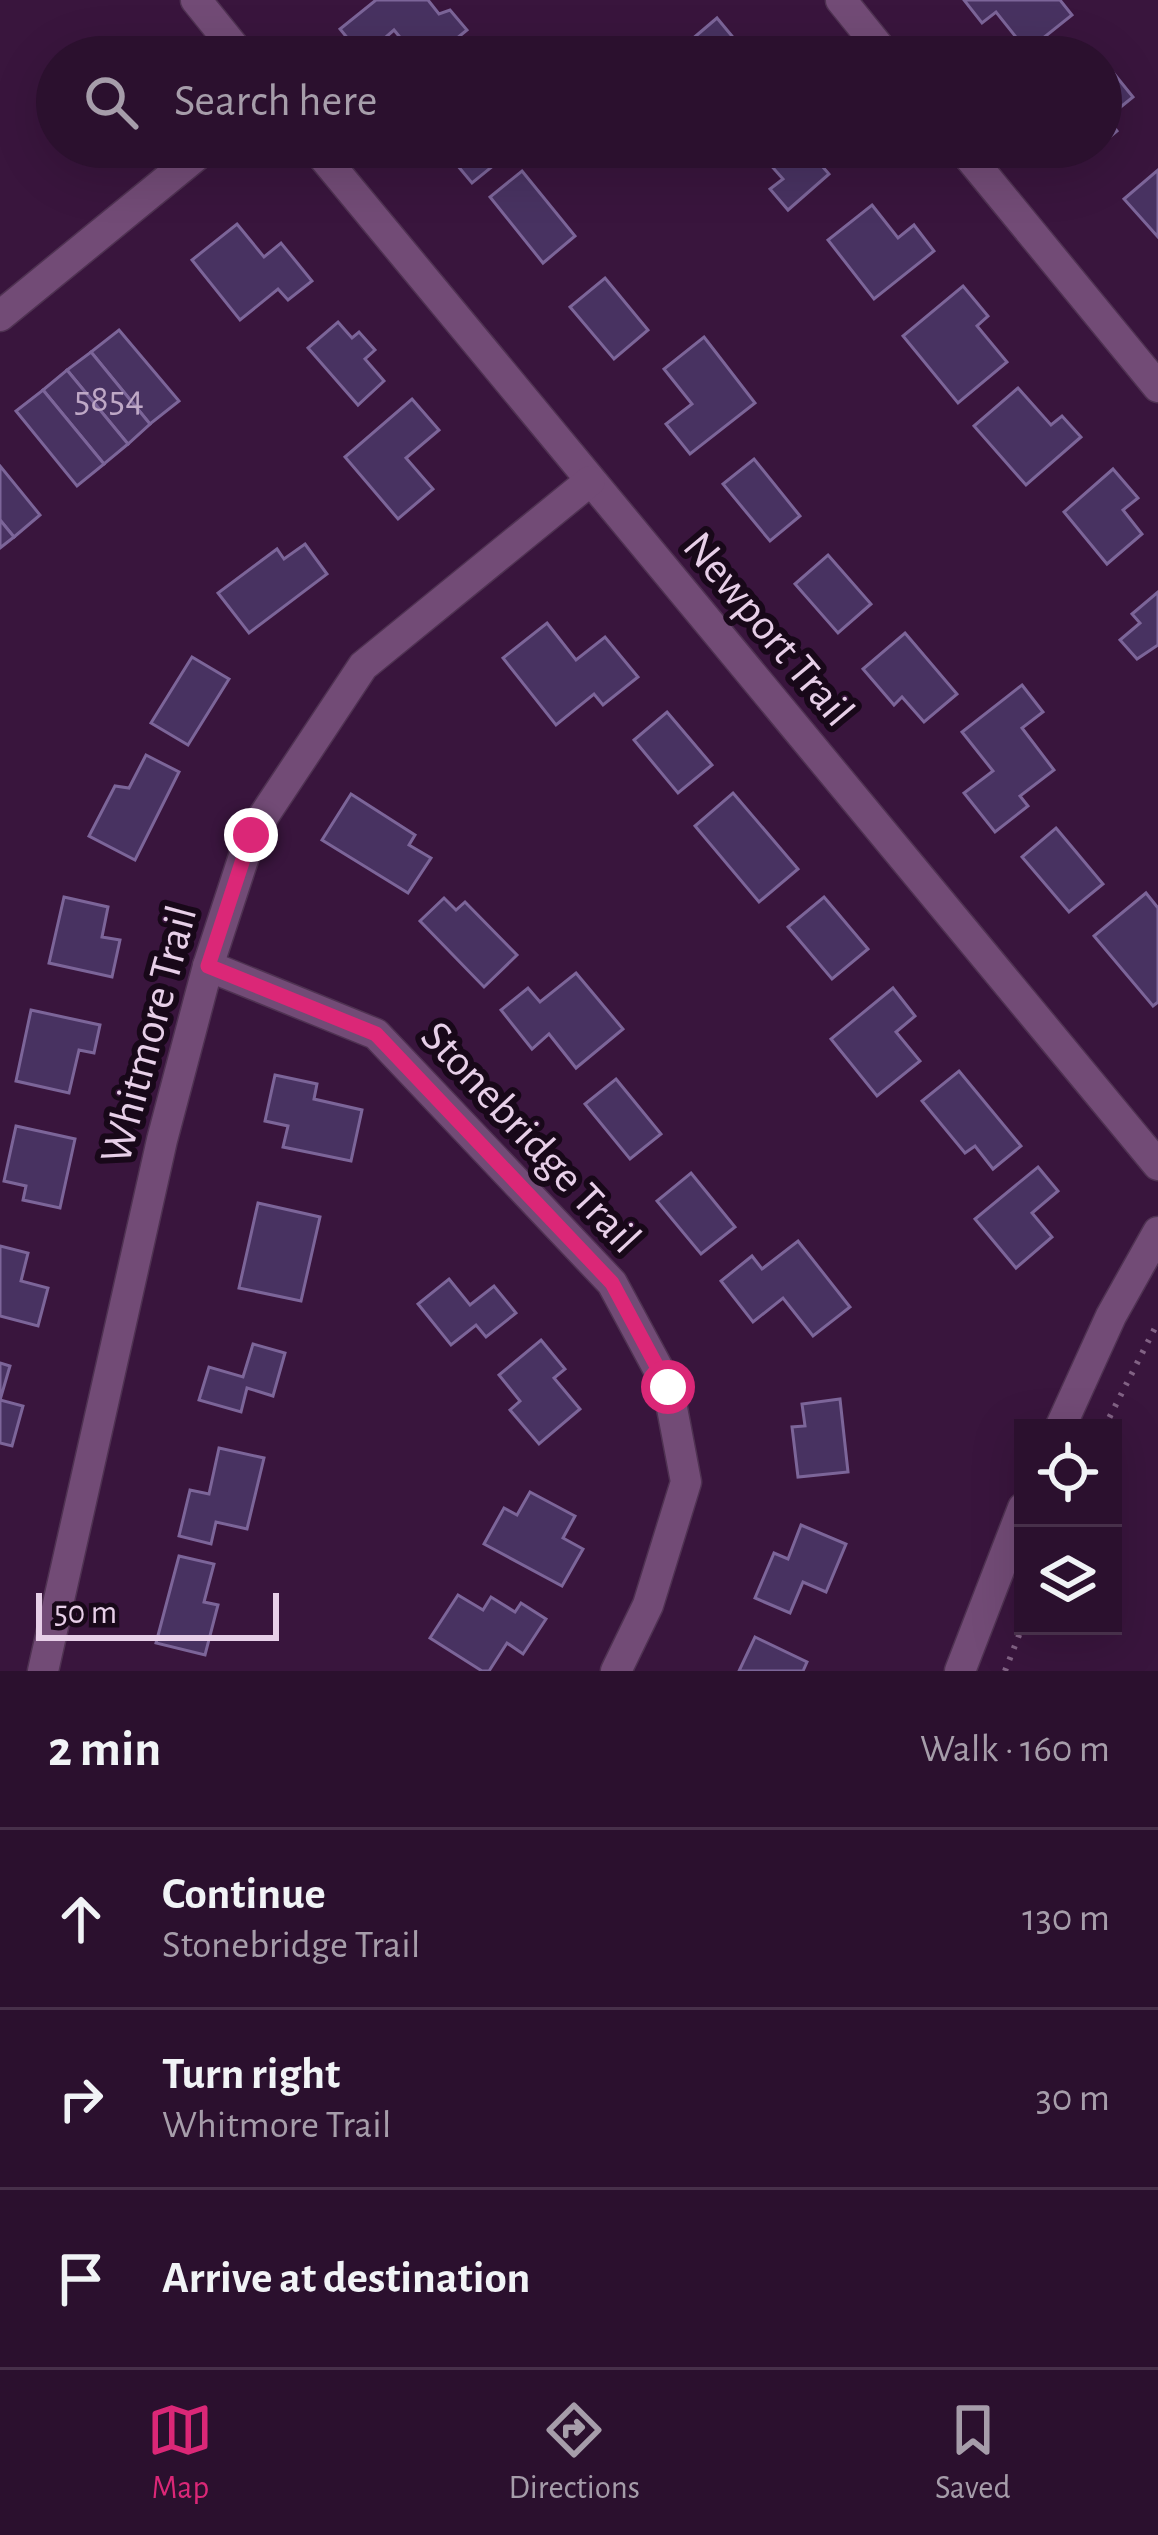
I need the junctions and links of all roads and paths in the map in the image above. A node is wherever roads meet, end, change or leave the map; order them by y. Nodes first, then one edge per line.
1 (196, 0) edge
2 (841, 0) edge
3 (225, 36) edge
4 (870, 36) edge
5 (180, 168) edge
6 (332, 168) edge
7 (978, 168) edge
8 (0, 316) edge
9 (1158, 388) edge
10 (590, 481) junction
11 (208, 966) junction
12 (1158, 1165) edge
13 (1158, 1232) edge
14 (1158, 1322) edge
15 (1064, 1419) edge
16 (1109, 1419) edge
17 (1016, 1527) edge
18 (1019, 1635) edge
19 (43, 1671) edge
20 (616, 1671) edge
21 (960, 1671) edge
22 (1005, 1671) edge

1 - 3 street
2 - 4 street
5 - 8 street
6 - 10 street, Newport Trail
7 - 9 street
10 - 11 street, Whitmore Trail
10 - 12 street, Newport Trail
11 - 19 street, Whitmore Trail
11 - 20 street, Stonebridge Trail
13 - 15 street
14 - 16 path
17 - 21 street
18 - 22 path

